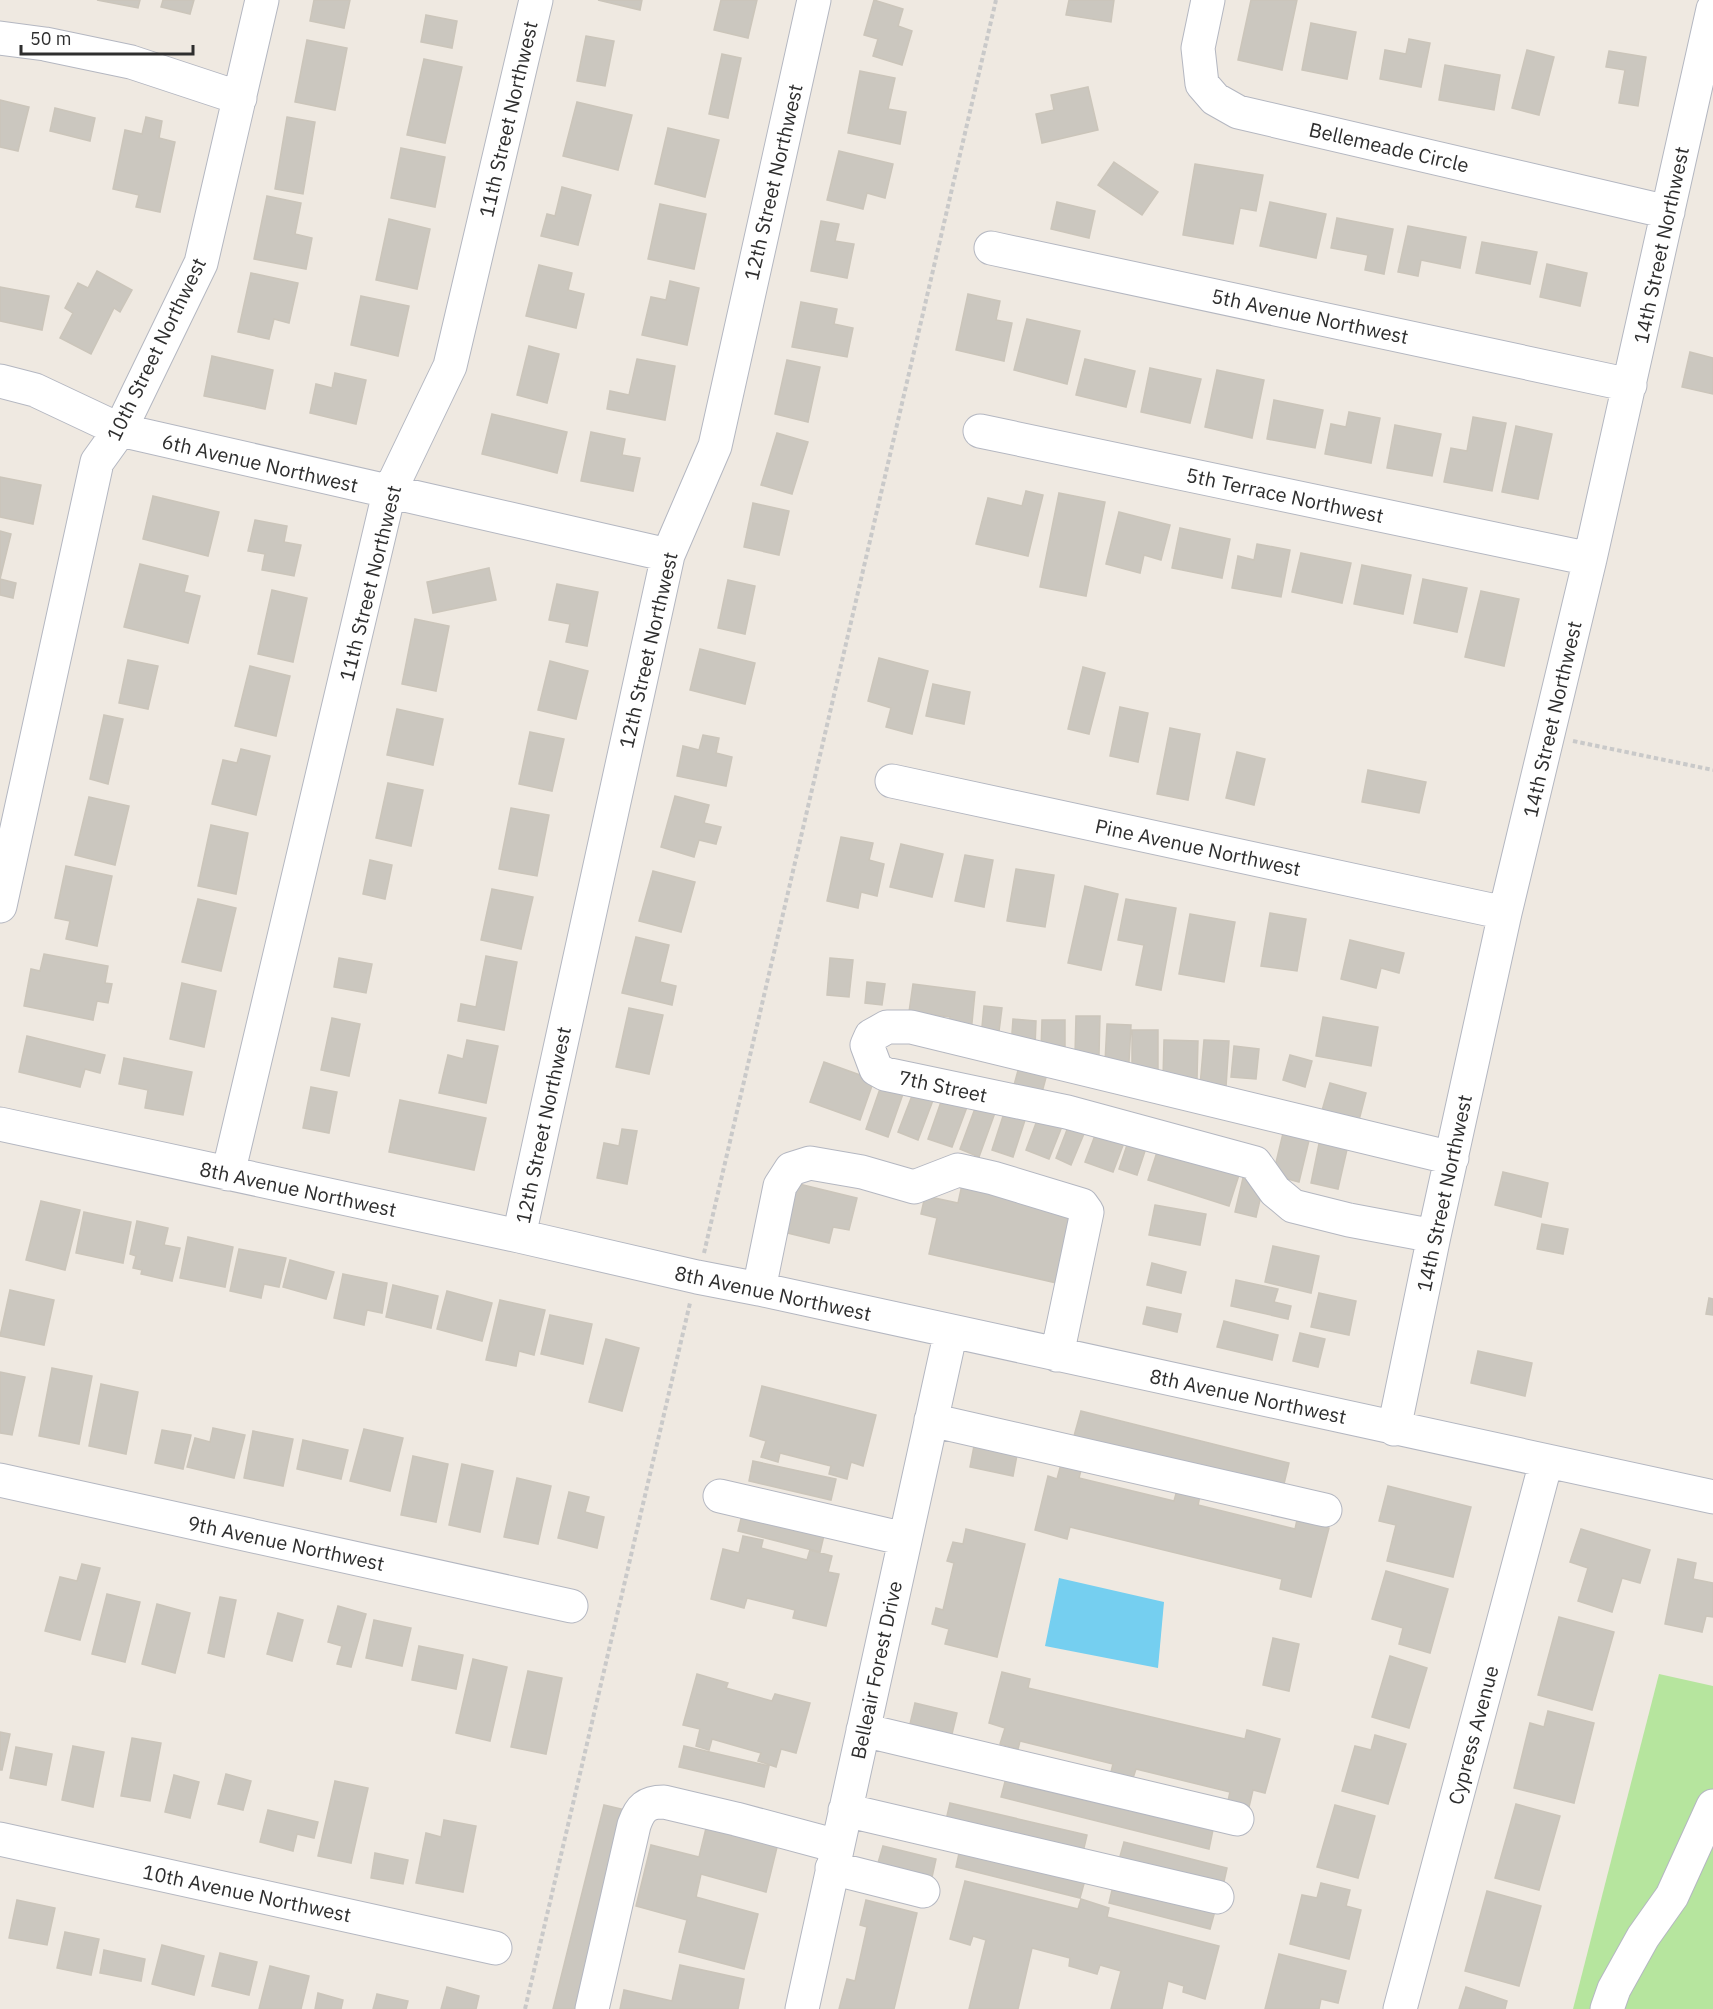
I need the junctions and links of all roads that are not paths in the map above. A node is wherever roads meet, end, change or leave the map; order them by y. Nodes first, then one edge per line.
1 (262, 0) edge
2 (536, 0) edge
3 (814, 0) edge
4 (1208, 0) edge
5 (1713, 9) edge
6 (0, 38) edge
7 (240, 98) junction
8 (1668, 212) junction
9 (991, 248) dead end
10 (0, 381) edge
11 (1630, 385) junction
12 (120, 430) junction
13 (980, 431) dead end
14 (389, 493) junction
15 (668, 555) junction
16 (1590, 559) junction
17 (892, 781) dead end
18 (0, 906) edge
19 (1505, 913) junction
20 (2, 1131) edge
21 (1452, 1158) junction
22 (228, 1174) junction
23 (519, 1236) junction
24 (1434, 1236) junction
25 (759, 1289) junction
26 (951, 1331) junction
27 (1057, 1355) junction
28 (931, 1420) junction
29 (1395, 1429) junction
30 (1546, 1462) junction
31 (0, 1480) edge
32 (720, 1496) dead end
33 (1713, 1497) edge
34 (1325, 1510) dead end
35 (905, 1539) junction
36 (571, 1606) dead end
37 (863, 1730) junction
38 (1713, 1806) edge
39 (845, 1810) junction
40 (1237, 1819) dead end
41 (0, 1839) edge
42 (835, 1857) junction
43 (923, 1891) dead end
44 (1217, 1897) dead end
45 (495, 1948) dead end
46 (592, 2009) edge
47 (802, 2009) edge
48 (1400, 2009) edge
49 (1607, 2009) edge

1 - 7 street, 10th Street Northwest
2 - 14 street, 11th Street Northwest
3 - 15 street, 12th Street Northwest
4 - 8 street, Bellemeade Circle
5 - 8 street, 14th Street Northwest
6 - 7 street
7 - 12 street, 10th Street Northwest
8 - 11 street, 14th Street Northwest
9 - 11 street, 5th Avenue Northwest
10 - 12 street, 6th Avenue Northwest
11 - 16 street, 14th Street Northwest
12 - 14 street, 6th Avenue Northwest
12 - 18 street, 10th Street Northwest
13 - 16 street, 5th Terrace Northwest
14 - 15 street, 6th Avenue Northwest
14 - 22 street, 11th Street Northwest
15 - 23 street, 12th Street Northwest
16 - 19 street, 14th Street Northwest
17 - 19 street, Pine Avenue Northwest
19 - 21 street, 14th Street Northwest
20 - 22 street, 8th Avenue Northwest
21 - 24 street, 14th Street Northwest
21 - 24 street, 7th Street
22 - 23 street, 8th Avenue Northwest
23 - 25 street, 8th Avenue Northwest
24 - 29 street, 14th Street Northwest
25 - 26 street, 8th Avenue Northwest
25 - 27 street
26 - 27 street, 8th Avenue Northwest
26 - 28 street, Belleair Forest Drive
27 - 29 street, 8th Avenue Northwest
28 - 34 street
28 - 35 street, Belleair Forest Drive
29 - 30 street, 8th Avenue Northwest
30 - 33 street, 8th Avenue Northwest
30 - 48 street, Cypress Avenue
31 - 36 street, 9th Avenue Northwest
32 - 35 street
35 - 37 street, Belleair Forest Drive
37 - 39 street, Belleair Forest Drive
37 - 40 street
38 - 49 street
39 - 42 street, Belleair Forest Drive
39 - 44 street
41 - 45 street, 10th Avenue Northwest
42 - 43 street
42 - 46 street
42 - 47 street, Belleair Forest Drive

